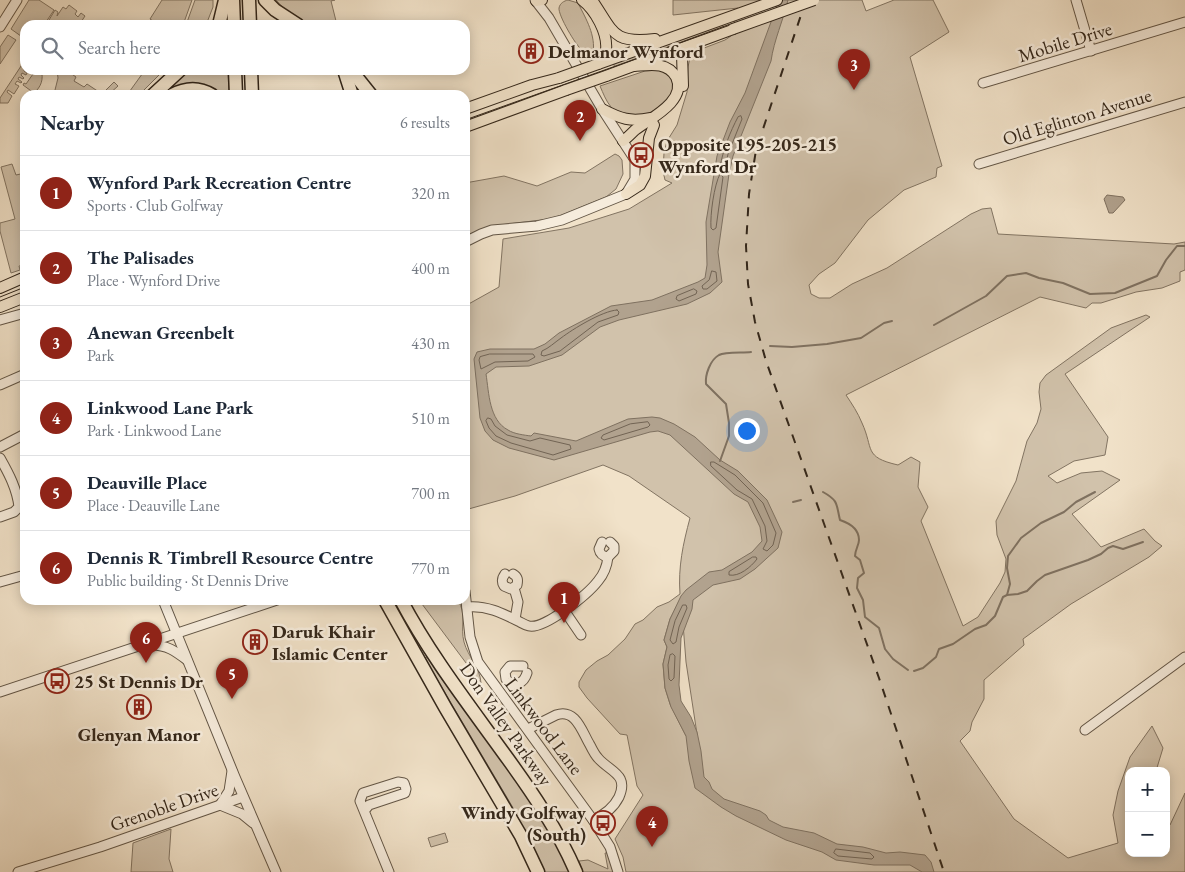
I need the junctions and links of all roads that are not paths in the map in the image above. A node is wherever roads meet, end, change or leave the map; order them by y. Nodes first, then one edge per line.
1 (17, 0) edge
2 (225, 0) edge
3 (233, 0) edge
4 (249, 0) edge
5 (265, 0) edge
6 (537, 0) edge
7 (582, 0) edge
8 (592, 0) edge
9 (777, 0) edge
10 (814, 0) edge
11 (1076, 0) edge
12 (220, 20) edge
13 (234, 20) edge
14 (250, 20) edge
15 (290, 20) edge
16 (1185, 22) edge
17 (0, 27) edge
18 (671, 38) junction
19 (684, 48) junction
20 (1091, 51) junction
21 (598, 64) junction
22 (634, 66) junction
23 (175, 75) edge
24 (235, 75) edge
25 (251, 75) edge
26 (346, 75) edge
27 (355, 75) edge
28 (983, 83) dead end
29 (158, 90) edge
30 (182, 90) edge
31 (203, 90) edge
32 (236, 90) edge
33 (252, 90) edge
34 (350, 90) edge
35 (367, 90) edge
36 (1185, 102) edge
37 (470, 107) edge
38 (602, 109) junction
39 (654, 121) junction
40 (470, 125) edge
41 (624, 141) junction
42 (979, 164) dead end
43 (626, 194) junction
44 (470, 240) edge
45 (20, 279) edge
46 (0, 288) edge
47 (20, 299) edge
48 (0, 307) edge
49 (20, 314) edge
50 (0, 320) edge
51 (20, 376) edge
52 (0, 385) edge
53 (20, 437) edge
54 (0, 447) edge
55 (0, 458) edge
56 (0, 517) edge
57 (606, 542) dead end
58 (20, 576) edge
59 (0, 582) edge
60 (514, 588) junction
61 (165, 605) edge
62 (262, 605) edge
63 (387, 605) edge
64 (404, 605) edge
65 (467, 607) joint
66 (564, 610) junction
67 (516, 620) junction
68 (176, 634) junction
69 (581, 635) dead end
70 (137, 648) junction
71 (1185, 657) edge
72 (188, 661) junction
73 (508, 682) junction
74 (0, 692) edge
75 (501, 694) junction
76 (528, 729) junction
77 (1085, 730) dead end
78 (232, 771) junction
79 (243, 797) junction
80 (220, 805) junction
81 (365, 810) junction
82 (593, 820) junction
83 (255, 825) junction
84 (18, 872) edge
85 (276, 872) edge
86 (389, 872) edge
87 (538, 872) edge
88 (576, 872) edge
89 (618, 872) edge

1 - 17 street
2 - 12 highway
3 - 13 highway
4 - 14 highway
5 - 15 highway
6 - 38 street
7 - 21 main road
8 - 18 main road
9 - 18 main road
10 - 19 main road, bridge
11 - 20 street
16 - 20 street, Mobile Drive
18 - 21 main road
19 - 22 main road
19 - 39 main road
20 - 28 street, Mobile Drive
21 - 37 main road, bridge
22 - 39 main road
22 - 40 main road, bridge
23 - 29 highway
24 - 32 highway
25 - 33 highway
26 - 34 highway
27 - 35 highway
30 - 31 highway
36 - 42 street, Old Eglinton Avenue
38 - 39 main road
38 - 41 street
39 - 41 main road
39 - 43 main road
41 - 43 street
43 - 44 street
45 - 46 main road
47 - 48 main road
49 - 50 street
51 - 52 street
53 - 54 street
55 - 56 street
57 - 66 street
58 - 59 street
60 - 60 street
60 - 67 street
61 - 68 street
62 - 68 street
63 - 87 highway, Don Valley Parkway
64 - 88 highway, Don Valley Parkway
65 - 67 street
65 - 75 street, Linkwood Lane
66 - 67 street
66 - 69 street
68 - 70 street
68 - 72 street
70 - 72 street
70 - 74 street
71 - 77 street
72 - 78 street
73 - 73 street
73 - 75 street
75 - 76 street, Linkwood Lane
76 - 82 street, Linkwood Lane
76 - 82 street
78 - 79 street
78 - 80 street
79 - 80 street, Grenoble Drive
79 - 83 street, Grenoble Drive
80 - 83 street
80 - 84 street, Grenoble Drive
81 - 81 street
81 - 86 street
82 - 89 street, Linkwood Lane
83 - 85 street, Grenoble Drive

